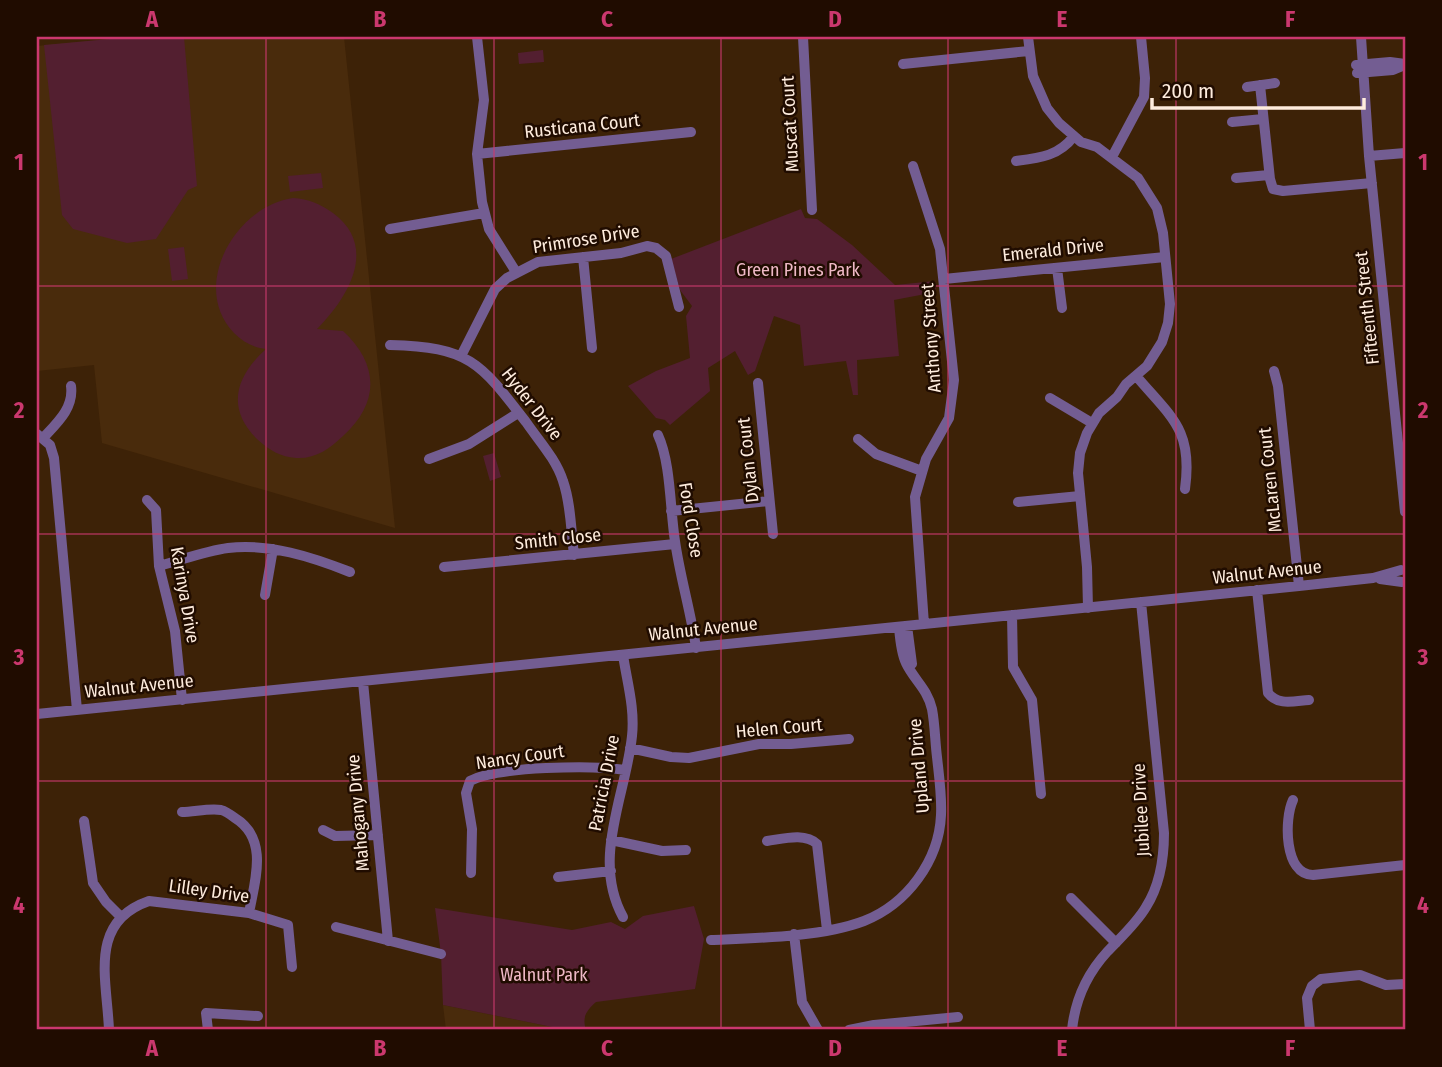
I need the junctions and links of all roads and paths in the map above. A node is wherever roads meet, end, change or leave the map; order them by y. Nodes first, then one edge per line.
1 (477, 37) edge
2 (803, 37) edge
3 (1028, 37) edge
4 (1141, 37) edge
5 (1353, 37) edge
6 (1360, 37) edge
7 (1029, 51) junction
8 (903, 64) dead end
9 (1405, 64) edge
10 (1360, 68) junction
11 (1275, 83) dead end
12 (1260, 85) junction
13 (1247, 87) dead end
14 (1263, 119) junction
15 (1232, 122) dead end
16 (691, 132) dead end
17 (1074, 136) junction
18 (1405, 153) edge
19 (477, 154) junction
20 (1369, 156) junction
21 (1112, 158) junction
22 (1016, 161) dead end
23 (913, 166) dead end
24 (1269, 175) junction
25 (1236, 178) dead end
26 (1372, 183) junction
27 (812, 210) dead end
28 (484, 213) junction
29 (390, 229) dead end
30 (583, 257) junction
31 (1165, 257) junction
32 (1057, 268) junction
33 (516, 272) junction
34 (944, 279) junction
35 (679, 307) dead end
36 (1062, 309) dead end
37 (390, 345) dead end
38 (592, 348) dead end
39 (461, 356) junction
40 (1274, 371) dead end
41 (1137, 377) junction
42 (758, 383) dead end
43 (71, 386) dead end
44 (1050, 398) dead end
45 (518, 413) junction
46 (1092, 423) junction
47 (658, 435) dead end
48 (40, 436) edge
49 (858, 439) dead end
50 (429, 459) dead end
51 (922, 471) junction
52 (1185, 489) dead end
53 (1080, 496) junction
54 (147, 500) dead end
55 (769, 501) junction
56 (1018, 502) dead end
57 (671, 511) junction
58 (1405, 512) edge
59 (772, 534) dead end
60 (675, 544) junction
61 (273, 549) junction
62 (574, 555) junction
63 (159, 566) junction
64 (444, 568) dead end
65 (1404, 571) edge
66 (350, 572) dead end
67 (1298, 586) junction
68 (1257, 590) junction
69 (265, 595) dead end
70 (1141, 602) junction
71 (1091, 607) junction
72 (1009, 616) junction
73 (927, 624) junction
74 (903, 627) junction
75 (693, 648) junction
76 (627, 655) junction
77 (363, 682) junction
78 (182, 699) junction
79 (1309, 700) dead end
80 (76, 710) junction
81 (37, 714) edge
82 (849, 739) dead end
83 (630, 748) junction
84 (626, 770) junction
85 (1041, 793) dead end
86 (1293, 800) dead end
87 (182, 812) dead end
88 (84, 821) dead end
89 (323, 830) dead end
90 (378, 835) junction
91 (611, 839) junction
92 (767, 841) dead end
93 (686, 850) dead end
94 (1405, 865) edge
95 (611, 871) junction
96 (471, 873) dead end
97 (558, 877) dead end
98 (1071, 898) dead end
99 (249, 913) junction
100 (120, 916) junction
101 (623, 917) dead end
102 (336, 927) dead end
103 (827, 930) junction
104 (794, 934) junction
105 (711, 940) dead end
106 (388, 941) junction
107 (1116, 943) junction
108 (441, 954) dead end
109 (292, 967) dead end
110 (1405, 984) edge
111 (258, 1016) dead end
112 (958, 1017) dead end
113 (109, 1030) edge
114 (208, 1030) edge
115 (818, 1030) edge
116 (849, 1030) edge
117 (1072, 1030) edge
118 (1310, 1030) edge

1 - 19 street
2 - 27 street, Muscat Court
3 - 7 street
4 - 21 street
5 - 10 street, Fifteenth Street
6 - 10 street, Fifteenth Street
7 - 8 street
7 - 17 street
9 - 10 street
10 - 20 street, Fifteenth Street
11 - 12 street
12 - 13 street
12 - 14 street
14 - 15 street
14 - 24 street
16 - 19 street, Rusticana Court
17 - 21 street
17 - 22 street
18 - 20 street
19 - 28 street
20 - 26 street, Fifteenth Street
21 - 31 street
23 - 34 street, Anthony Street
24 - 25 street
24 - 26 street
26 - 58 street, Fifteenth Street
28 - 29 street
28 - 33 street
30 - 33 street, Primrose Drive
30 - 35 street, Primrose Drive
30 - 38 street
31 - 32 street, Emerald Drive
31 - 41 street
32 - 34 street, Emerald Drive
32 - 36 street
33 - 39 street, Primrose Drive
34 - 51 street, Anthony Street
37 - 39 street, Hyder Drive
39 - 45 street, Hyder Drive
40 - 67 street, McLaren Court
41 - 46 street
41 - 52 street
42 - 55 street, Dylan Court
43 - 48 street
44 - 46 street
45 - 50 street
45 - 62 street, Hyder Drive
46 - 53 street
47 - 57 street, Ford Close
48 - 80 street
49 - 51 street
51 - 73 street, Anthony Street
53 - 56 street
53 - 71 street
54 - 63 street, Karinya Drive
55 - 57 street
55 - 59 street, Dylan Court
57 - 60 street, Ford Close
60 - 62 street, Smith Close
60 - 75 street, Ford Close
61 - 63 street
61 - 66 street
61 - 69 street
62 - 64 street, Smith Close
63 - 78 street, Karinya Drive
65 - 67 street, Walnut Avenue
67 - 68 street, Walnut Avenue
68 - 70 street, Walnut Avenue
68 - 79 street
70 - 71 street, Walnut Avenue
70 - 107 street, Jubilee Drive
71 - 72 street, Walnut Avenue
72 - 73 street, Walnut Avenue
72 - 85 street
73 - 74 street, Walnut Avenue
74 - 75 street, Walnut Avenue
74 - 103 street, Upland Drive
75 - 76 street, Walnut Avenue
76 - 77 street, Walnut Avenue
76 - 83 street, Patricia Drive
77 - 78 street, Walnut Avenue
77 - 90 street, Mahogany Drive
78 - 80 street, Walnut Avenue
80 - 81 street, Walnut Avenue
82 - 83 street, Helen Court
83 - 84 street, Patricia Drive
84 - 91 street, Patricia Drive
84 - 96 street, Nancy Court
86 - 94 street
87 - 99 street
88 - 100 street
89 - 90 street
90 - 106 street, Mahogany Drive
91 - 93 street
91 - 95 street, Patricia Drive
92 - 103 street
95 - 97 street
95 - 101 street, Patricia Drive
98 - 107 street
99 - 100 street, Lilley Drive
99 - 109 street, Lilley Drive
100 - 113 street
102 - 106 street
103 - 104 street, Upland Drive
104 - 105 street, Upland Drive
104 - 115 street
106 - 108 street
107 - 117 street, Jubilee Drive
110 - 118 street
111 - 114 street
112 - 116 street

